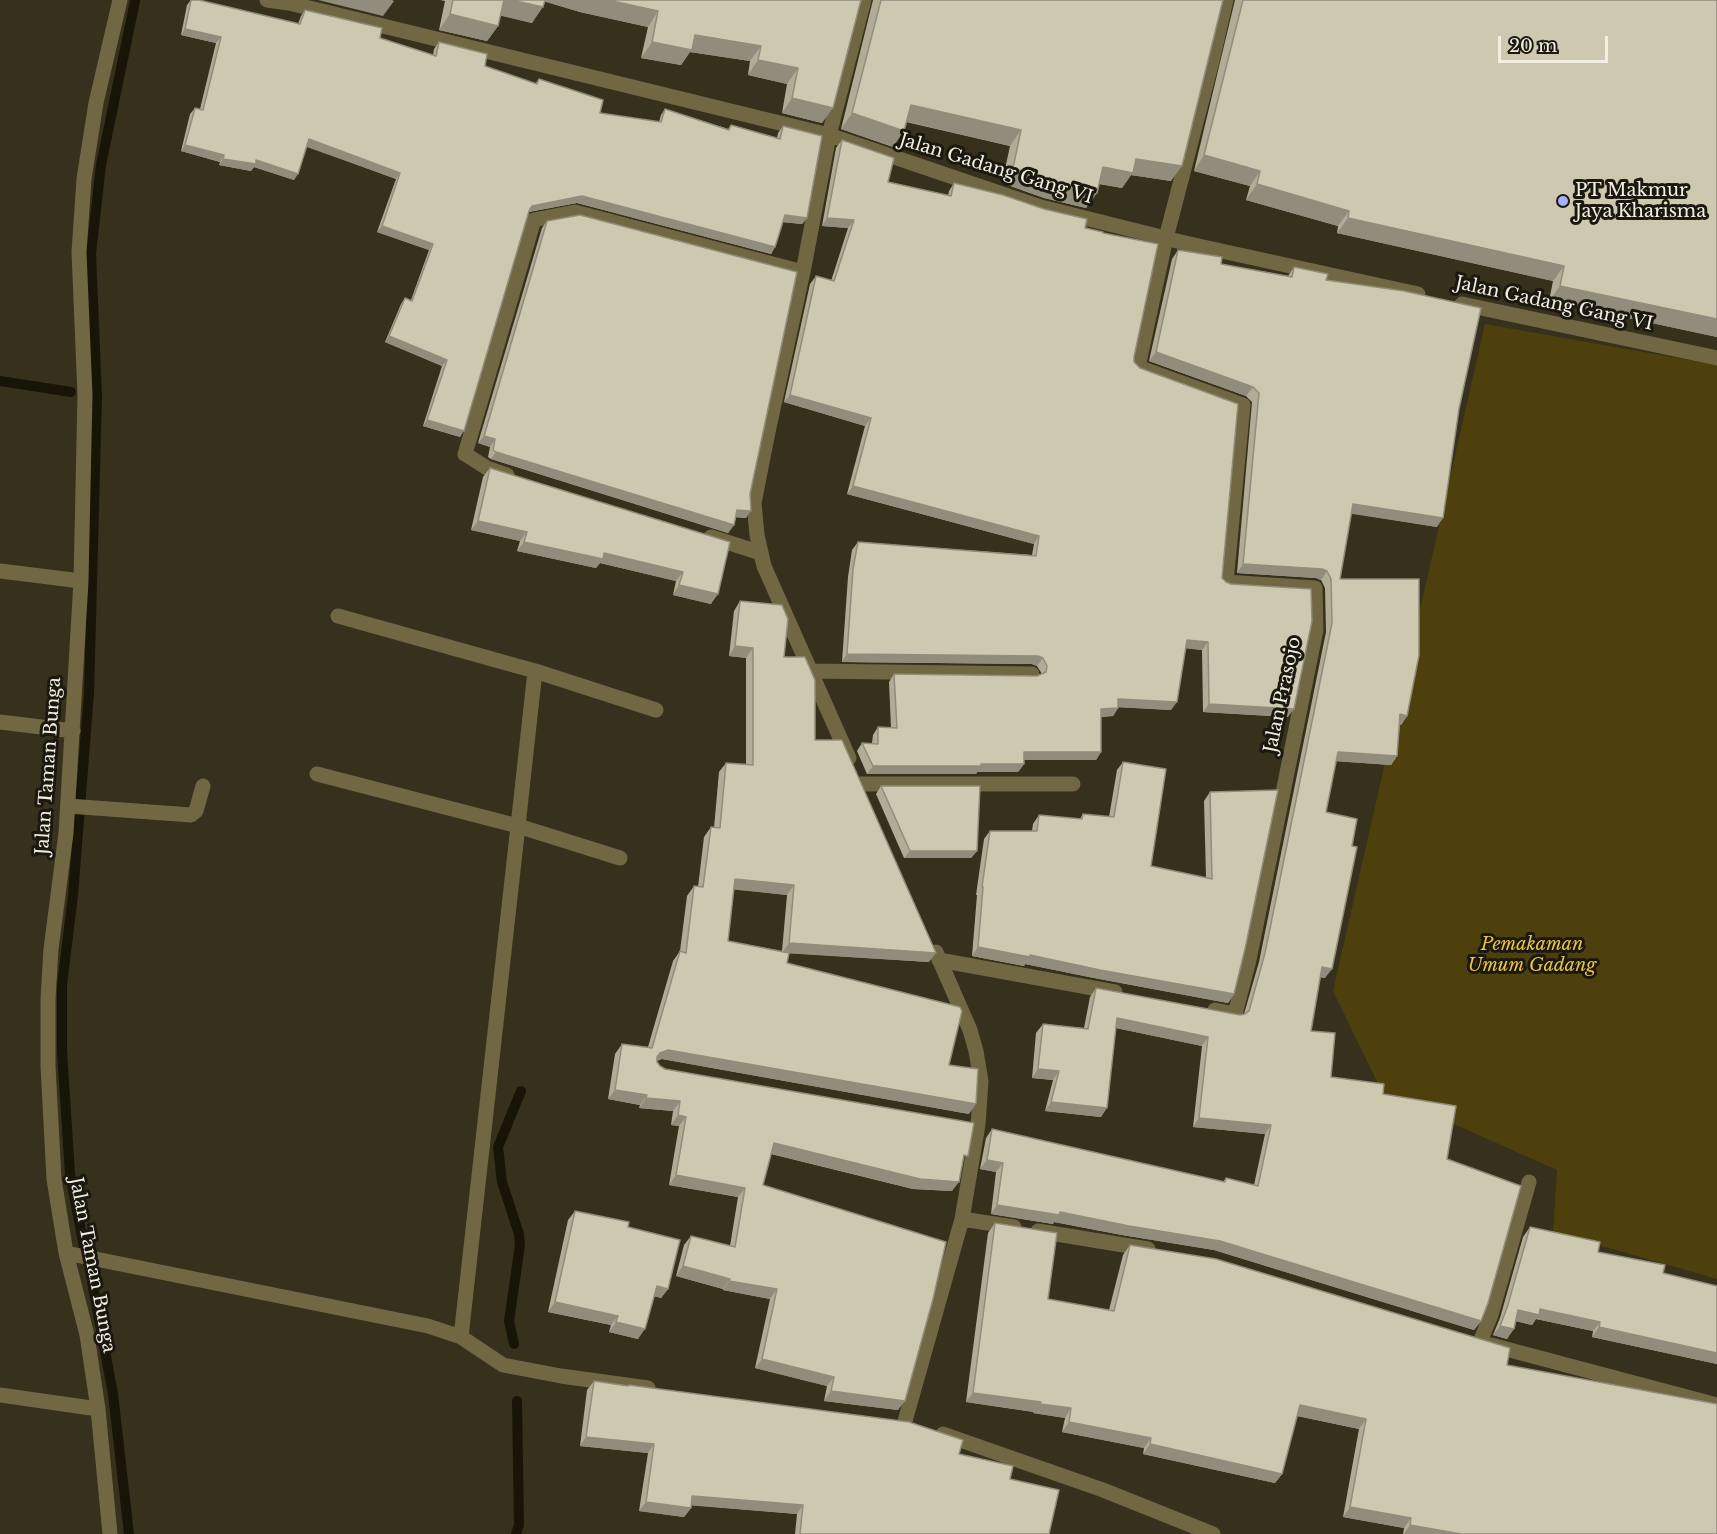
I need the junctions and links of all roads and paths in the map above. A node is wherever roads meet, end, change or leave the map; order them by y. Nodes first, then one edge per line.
1 (120, 0) edge
2 (267, 0) edge
3 (864, 0) edge
4 (1226, 0) edge
5 (829, 135) junction
6 (1166, 238) junction
7 (803, 272) junction
8 (1717, 358) edge
9 (521, 479) edge
10 (692, 531) edge
11 (761, 552) junction
12 (0, 571) edge
13 (81, 581) junction
14 (338, 616) dead end
15 (535, 671) junction
16 (811, 671) junction
17 (1032, 674) edge
18 (657, 710) dead end
19 (0, 722) edge
20 (73, 731) junction
21 (317, 774) dead end
22 (1073, 784) dead end
23 (202, 786) dead end
24 (72, 807) junction
25 (518, 826) junction
26 (620, 858) dead end
27 (930, 939) edge
28 (939, 960) junction
29 (1133, 995) edge
30 (1201, 1008) edge
31 (1529, 1182) dead end
32 (962, 1219) junction
33 (1163, 1252) edge
34 (66, 1253) junction
35 (461, 1337) junction
36 (668, 1390) edge
37 (0, 1395) edge
38 (1717, 1405) edge
39 (98, 1408) junction
40 (110, 1534) edge
41 (1213, 1534) edge

1 - 13 street, Jalan Taman Bunga
2 - 5 street, Jalan Gadang Gang VI
3 - 5 street
4 - 6 street
5 - 6 street, Jalan Gadang Gang VI
5 - 7 street
6 - 8 street, Jalan Gadang Gang VI
6 - 30 street, Jalan Prasojo
7 - 9 street
7 - 11 street
10 - 11 street
11 - 16 street
12 - 13 street
13 - 20 street, Jalan Taman Bunga
14 - 15 street
15 - 18 street
15 - 25 street
16 - 17 street
16 - 22 street
19 - 20 street
20 - 24 street, Jalan Taman Bunga
21 - 25 street
23 - 24 street
24 - 34 street, Jalan Taman Bunga
25 - 26 street
25 - 35 street
27 - 28 street
28 - 29 street
28 - 32 street
31 - 38 street
32 - 33 street
32 - 41 street
34 - 35 street
34 - 39 street, Jalan Taman Bunga
35 - 36 street
37 - 39 street
39 - 40 street, Jalan Taman Bunga

